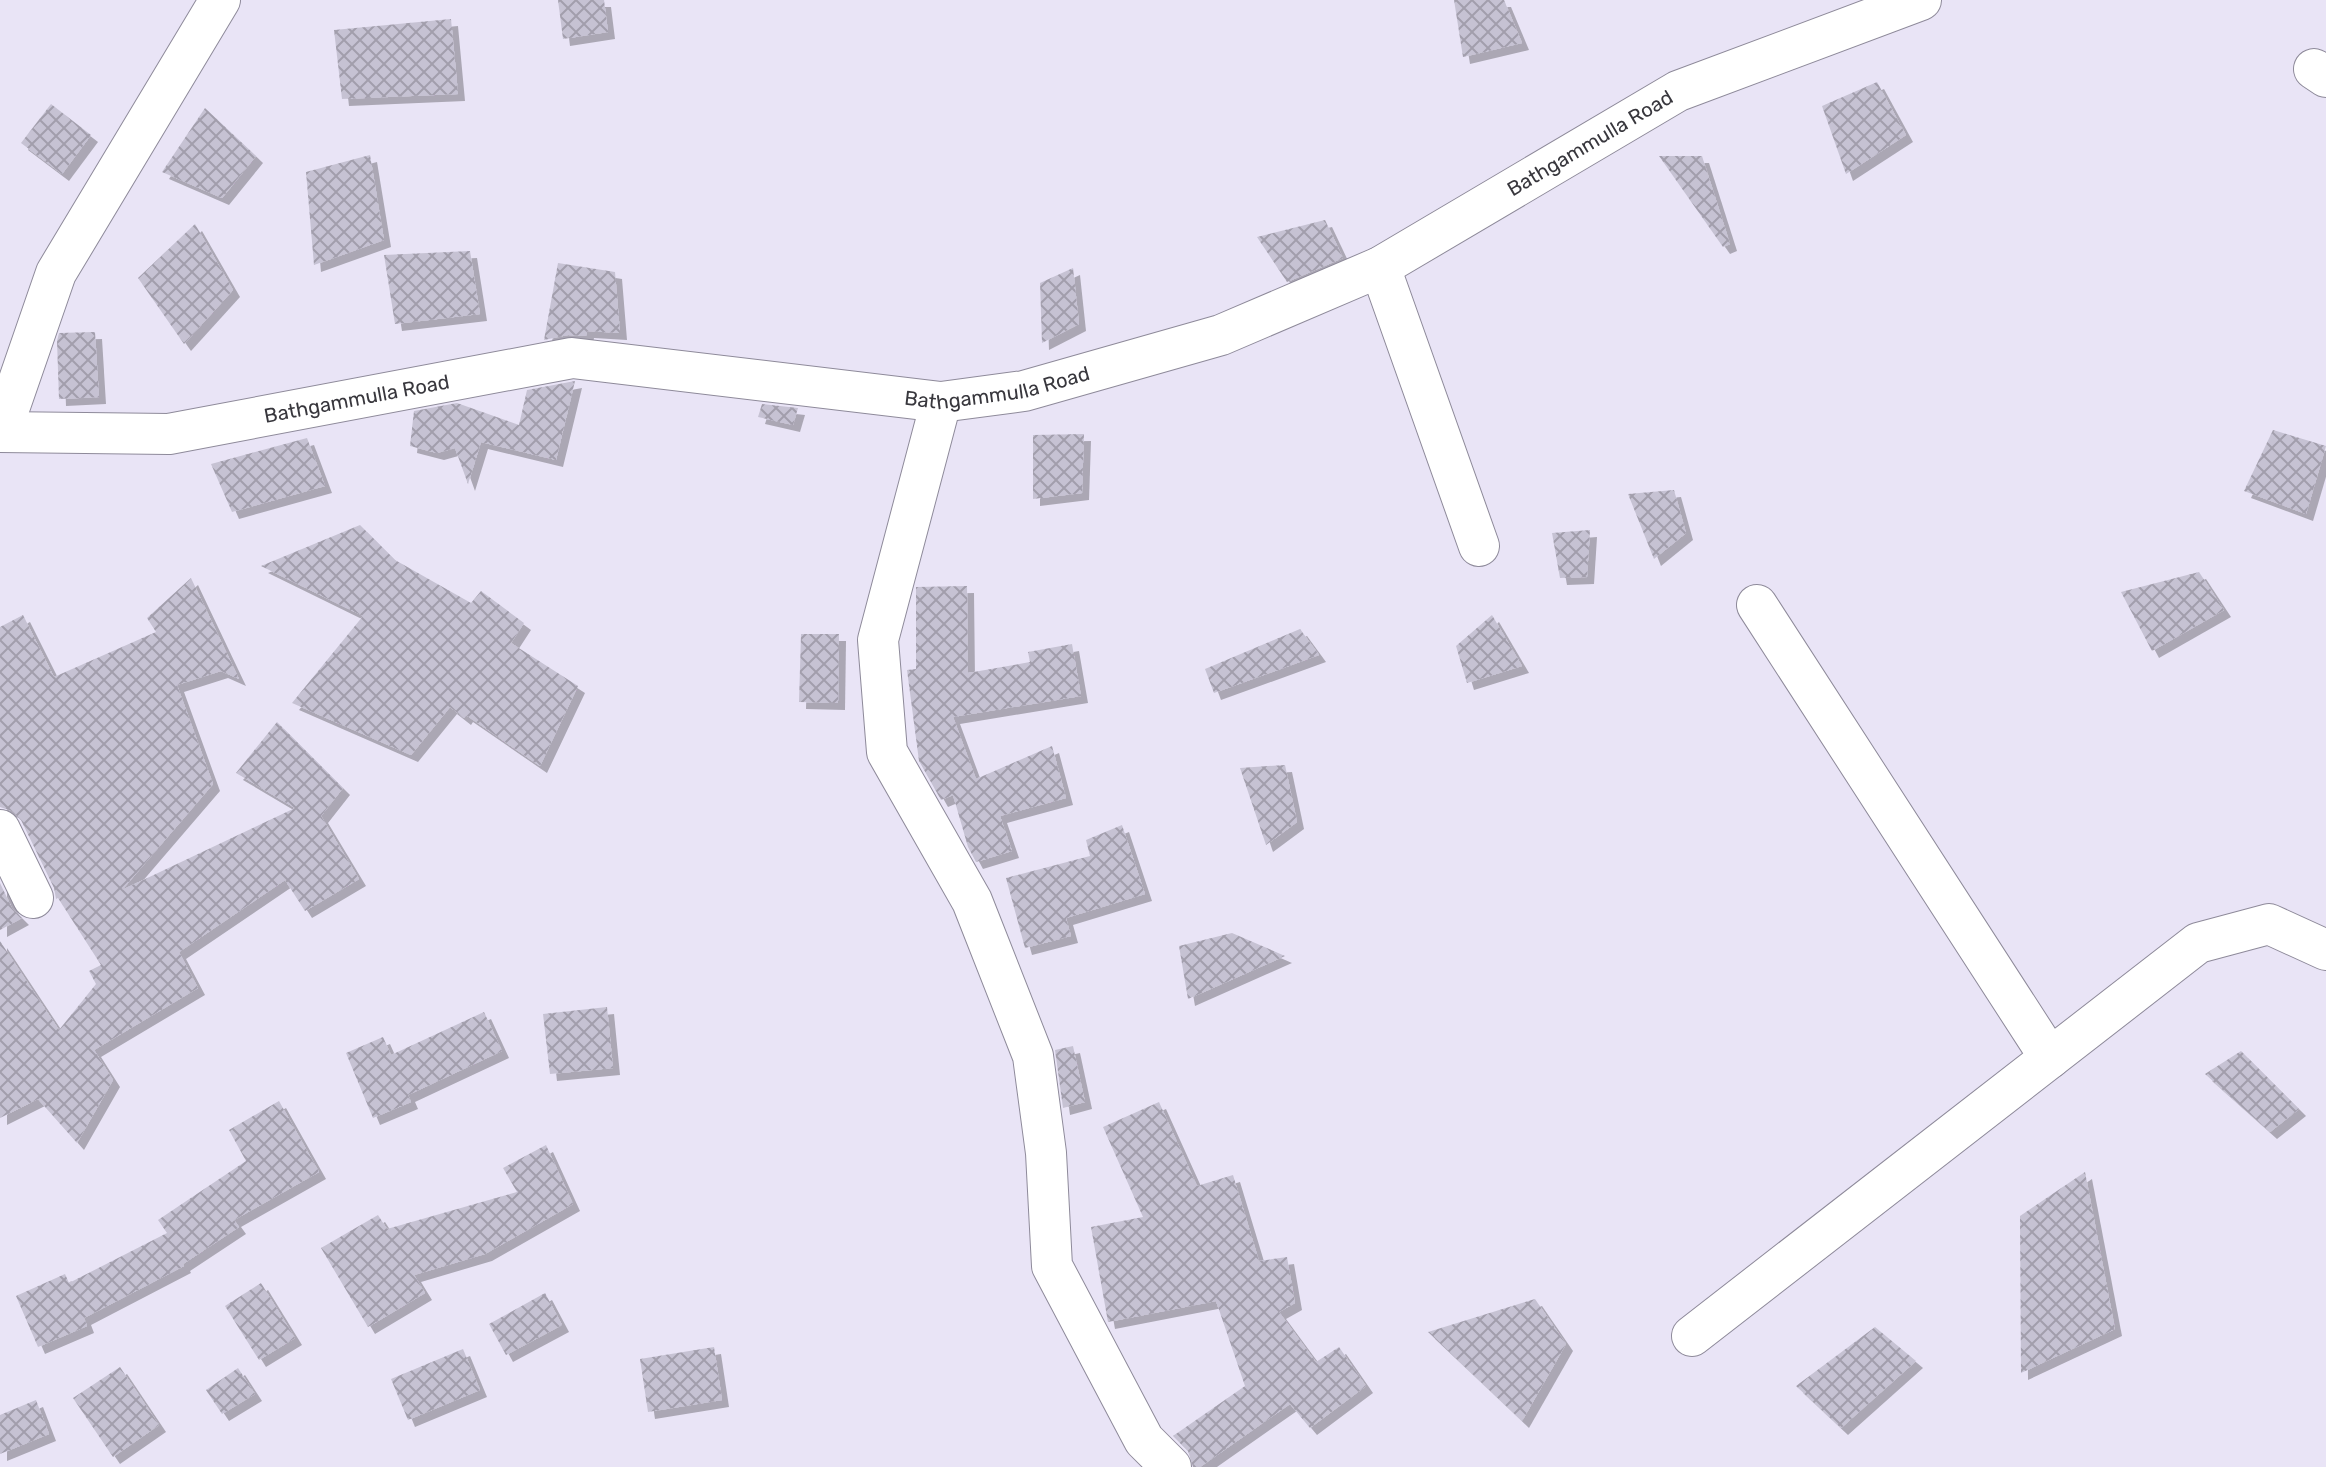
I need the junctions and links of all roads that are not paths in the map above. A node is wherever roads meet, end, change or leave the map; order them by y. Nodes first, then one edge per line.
1 (220, 0) edge
2 (1921, 0) edge
3 (1380, 267) junction
4 (941, 402) junction
5 (0, 432) edge
6 (1479, 546) dead end
7 (1757, 605) dead end
8 (0, 830) edge
9 (33, 898) dead end
10 (2326, 950) edge
11 (2050, 1058) junction
12 (1692, 1336) dead end
13 (1171, 1467) edge

1 - 5 street
2 - 3 street, Bathgammulla Road
3 - 4 street, Bathgammulla Road
3 - 6 street
4 - 5 street, Bathgammulla Road
4 - 13 street
7 - 11 street
8 - 9 street
10 - 11 street
11 - 12 street

